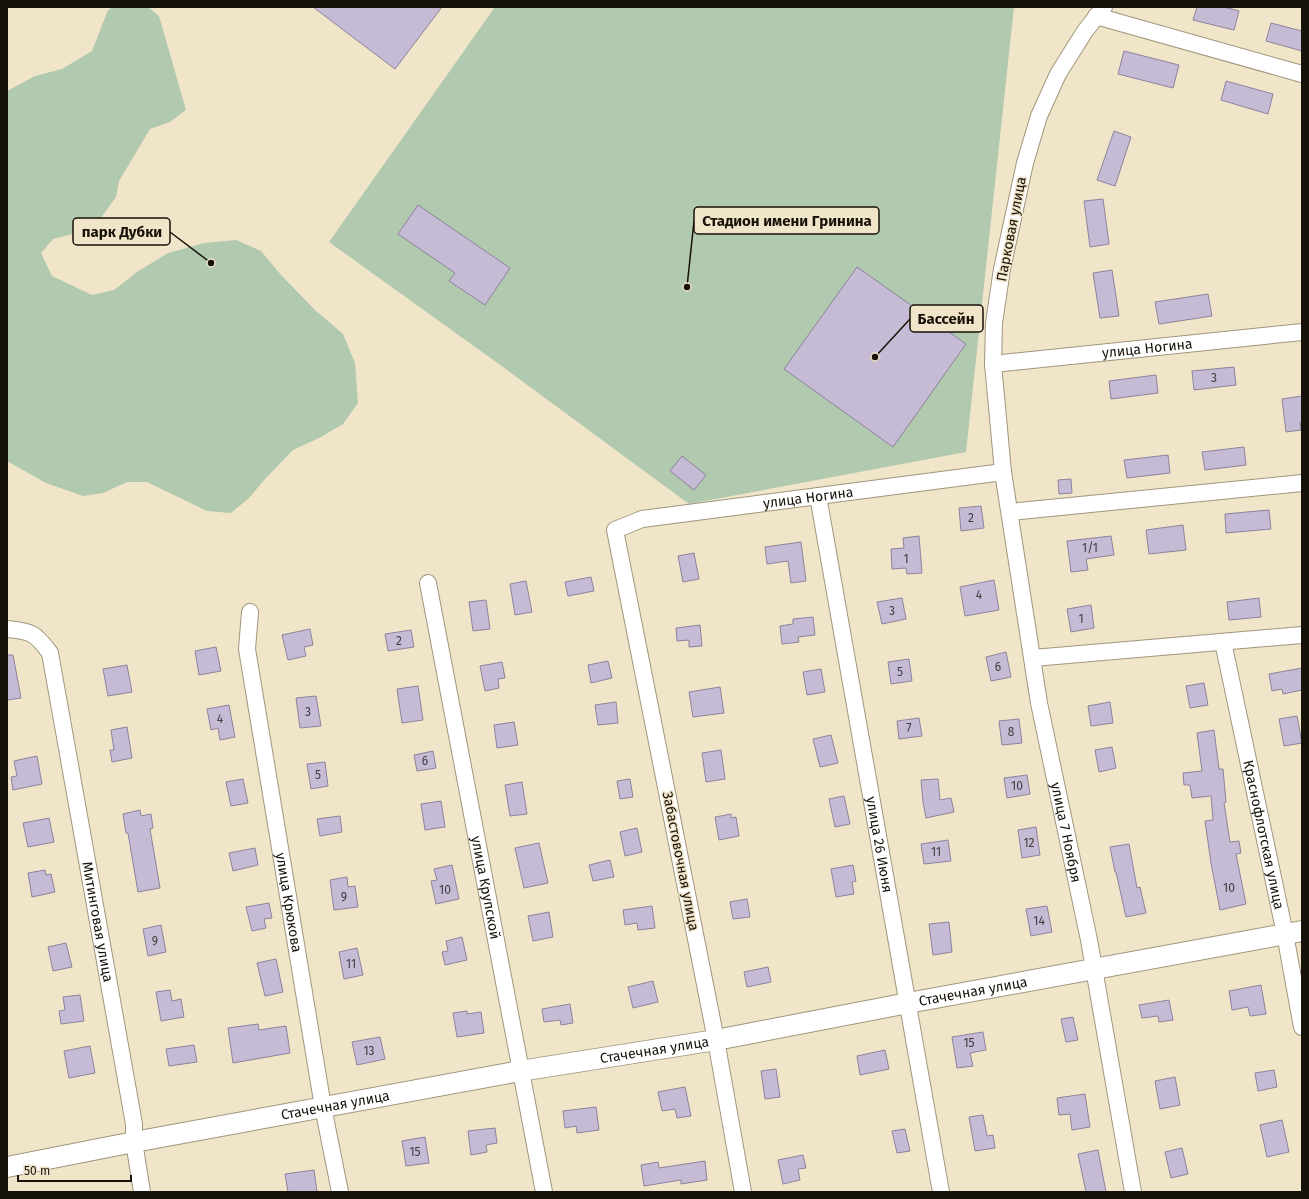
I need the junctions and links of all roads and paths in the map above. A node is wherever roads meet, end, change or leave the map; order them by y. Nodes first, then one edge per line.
1 (1100, 11) edge
2 (1302, 74) edge
3 (1302, 332) edge
4 (993, 364) junction
5 (1003, 472) junction
6 (1302, 483) edge
7 (818, 496) junction
8 (1010, 512) junction
9 (615, 530) joint
10 (428, 583) dead end
11 (250, 612) dead end
12 (7, 629) edge
13 (1302, 635) edge
14 (1223, 642) junction
15 (1033, 658) junction
16 (1293, 933) edge
17 (1094, 969) junction
18 (908, 1003) junction
19 (1302, 1027) edge
20 (716, 1040) junction
21 (520, 1071) junction
22 (323, 1107) junction
23 (134, 1142) junction
24 (7, 1167) edge
25 (142, 1192) edge
26 (340, 1192) edge
27 (544, 1192) edge
28 (744, 1192) edge
29 (941, 1192) edge
30 (1133, 1192) edge

1 - 2 street
1 - 4 street, Парковая улица
3 - 4 street, улица Ногина
4 - 5 street, Парковая улица
5 - 7 street, улица Ногина
5 - 8 street, улица 7 Ноября
6 - 8 street
7 - 9 street, улица Ногина
7 - 18 street, улица 26 Июня
8 - 15 street, улица 7 Ноября
9 - 20 street, Забастовочная улица
10 - 21 street, улица Крупской
11 - 22 street, улица Крюкова
12 - 23 street, Митинговая улица
13 - 14 street
14 - 15 street
14 - 16 street, Краснофлотская улица
15 - 17 street, улица 7 Ноября
16 - 17 street, Стачечная улица
16 - 19 street, Краснофлотская улица
17 - 18 street, Стачечная улица
17 - 30 street, улица 7 Ноября
18 - 20 street, Стачечная улица
18 - 29 street, улица 26 Июня
20 - 21 street, Стачечная улица
20 - 28 street, Забастовочная улица
21 - 22 street, Стачечная улица
21 - 27 street, улица Крупской
22 - 23 street, Стачечная улица
22 - 26 street, улица Крюкова
23 - 24 street, Стачечная улица
23 - 25 street, Митинговая улица

